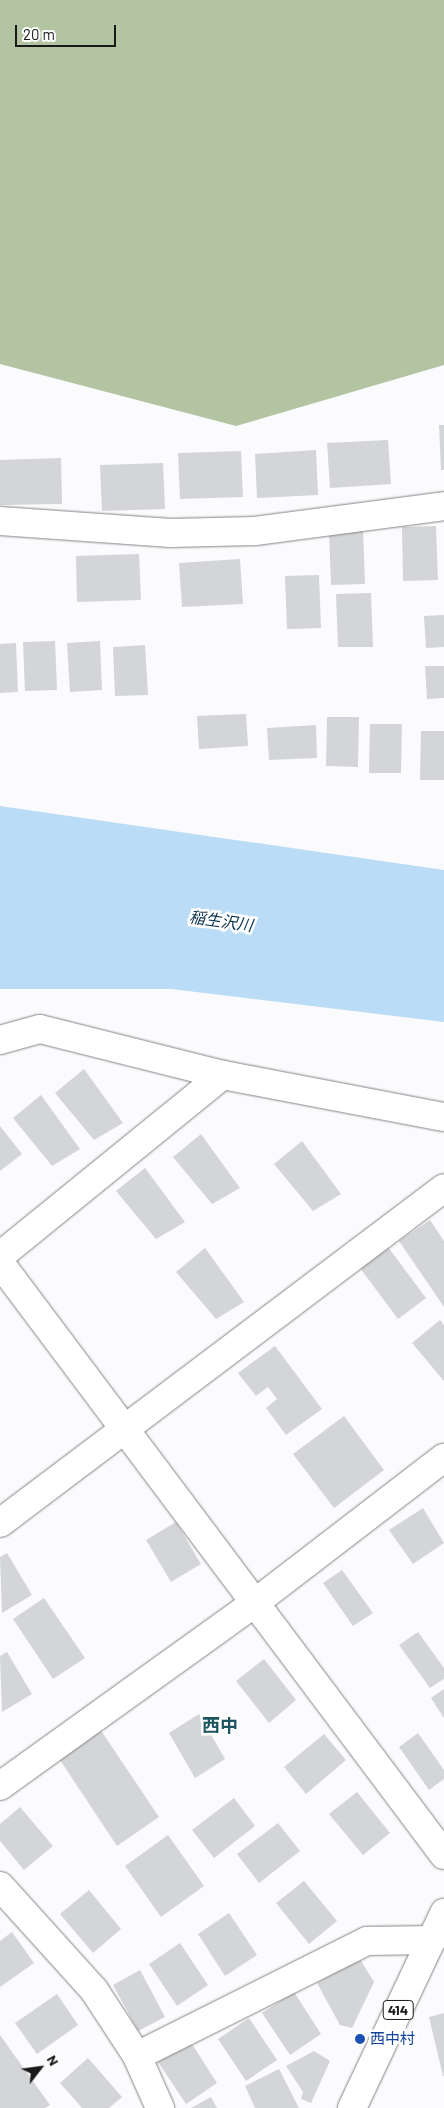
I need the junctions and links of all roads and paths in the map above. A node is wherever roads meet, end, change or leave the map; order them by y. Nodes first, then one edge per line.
1 (444, 506) edge
2 (0, 521) edge
3 (0, 1040) edge
4 (223, 1075) junction
5 (444, 1118) edge
6 (444, 1188) edge
7 (0, 1256) edge
8 (0, 1263) edge
9 (126, 1430) junction
10 (444, 1458) edge
11 (0, 1522) edge
12 (256, 1602) junction
13 (0, 1786) edge
14 (444, 1855) edge
15 (0, 1886) edge
16 (444, 1913) edge
17 (432, 1940) junction
18 (137, 2056) junction
19 (160, 2108) edge
20 (352, 2108) edge

1 - 2 main road
3 - 4 main road
4 - 5 main road
4 - 7 main road
6 - 9 main road
8 - 9 main road
9 - 11 main road
9 - 12 main road
10 - 12 main road
12 - 13 main road
12 - 14 main road
15 - 18 main road
16 - 17 main road, 414
17 - 18 main road
17 - 20 main road, 414
18 - 19 main road

